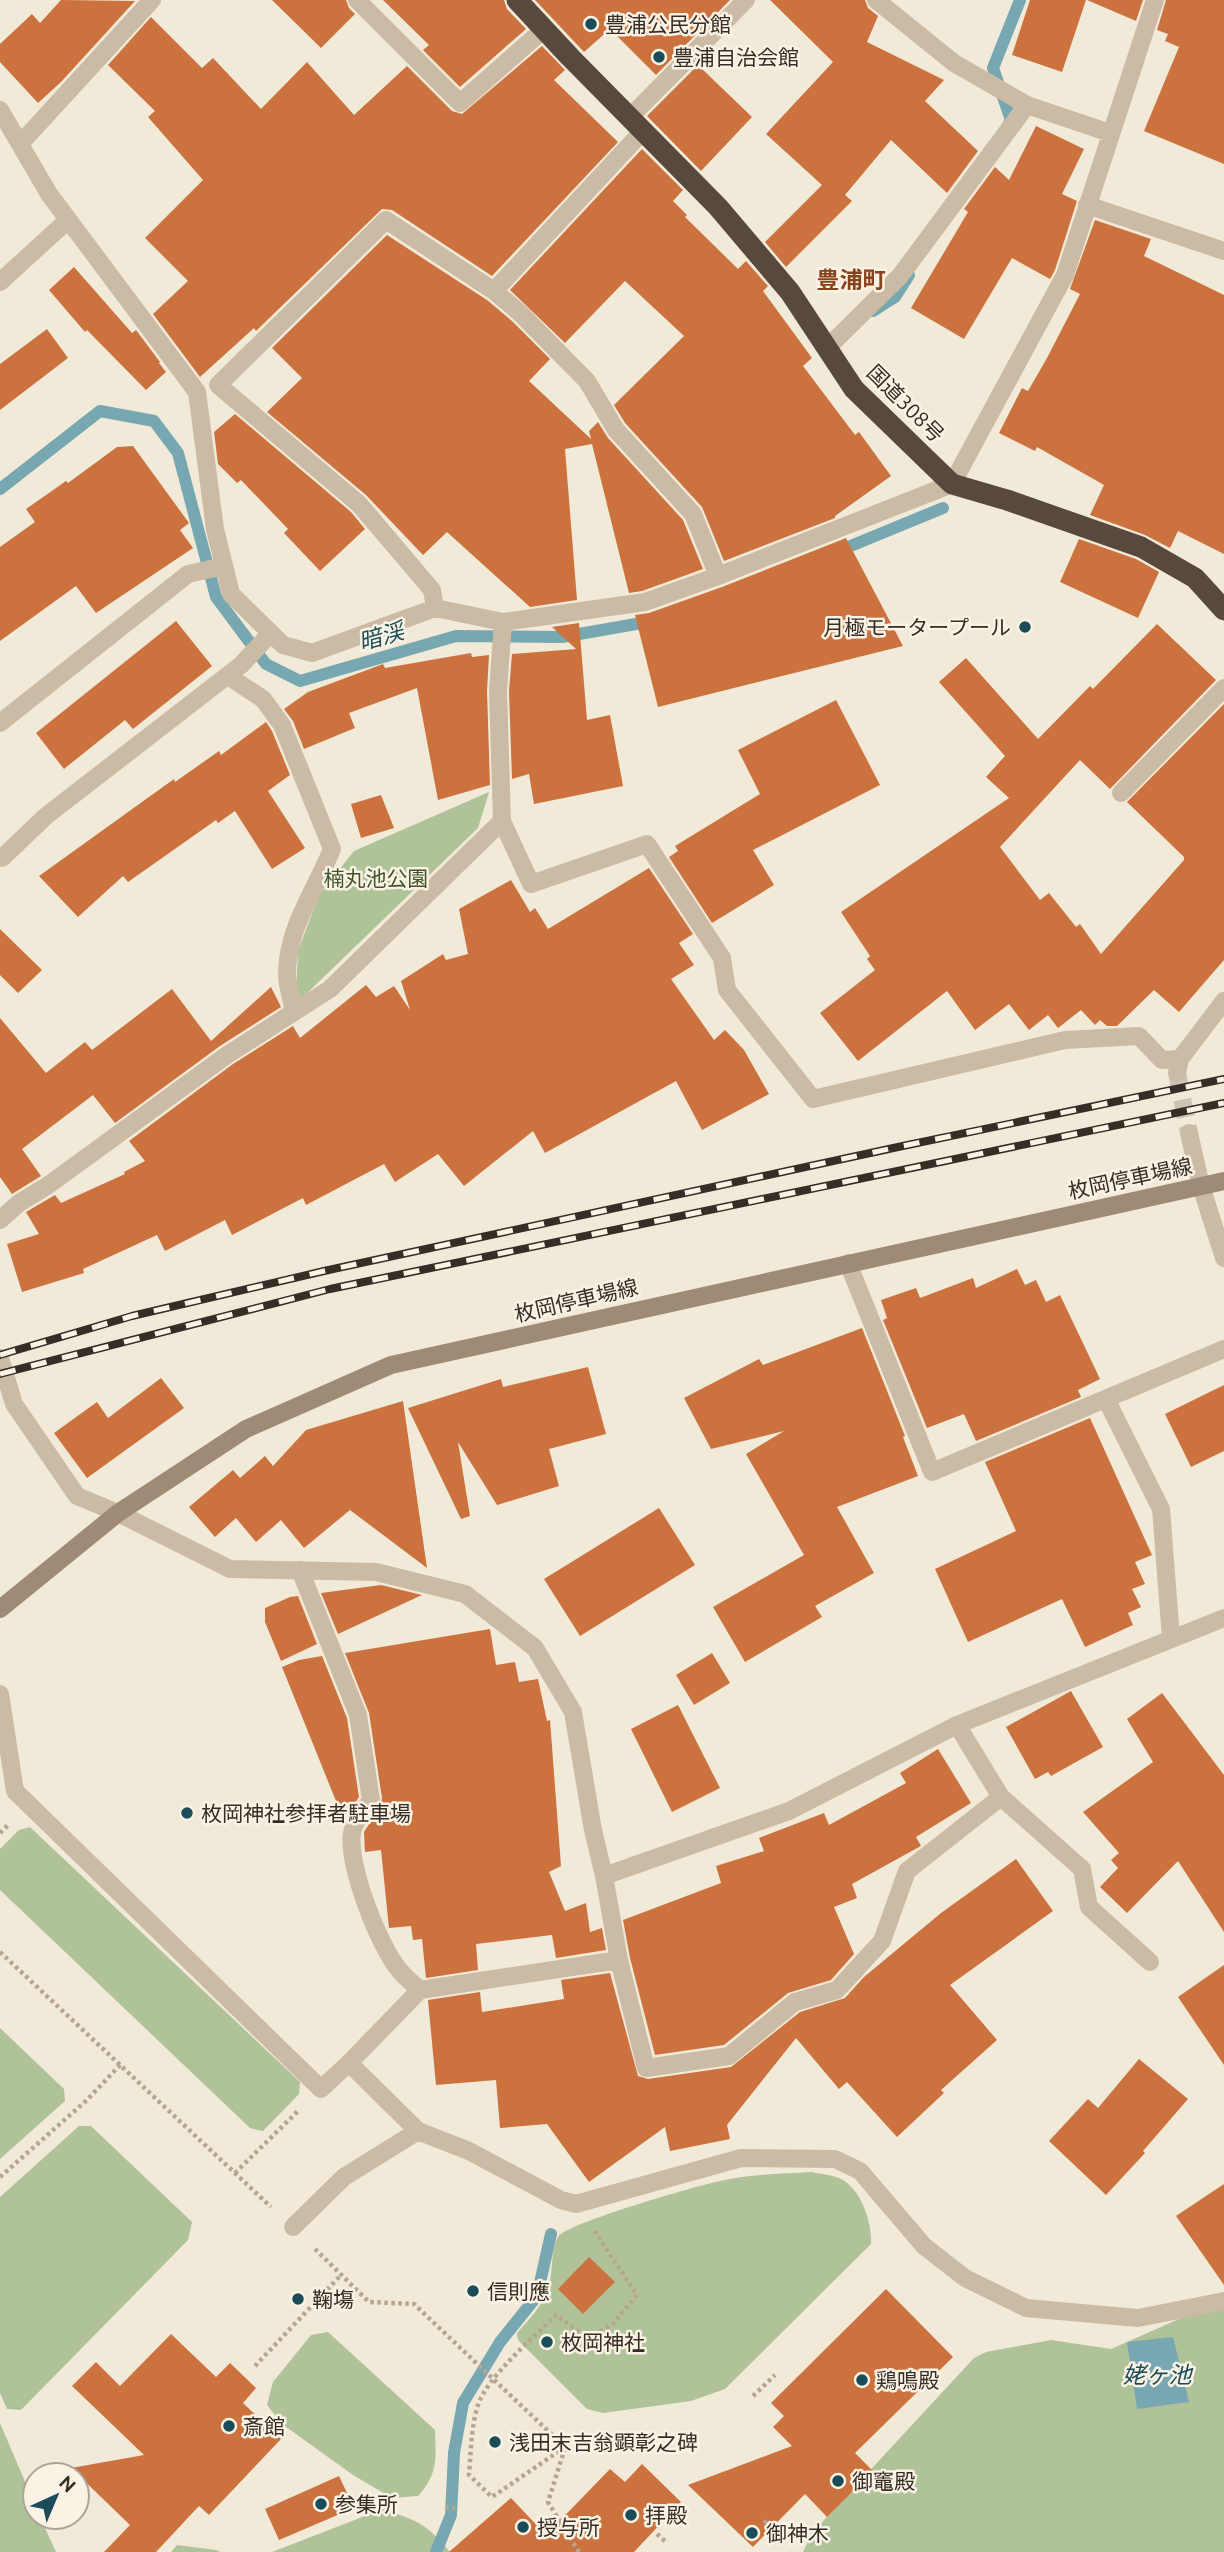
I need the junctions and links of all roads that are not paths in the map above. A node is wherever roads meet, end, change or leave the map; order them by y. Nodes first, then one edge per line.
1 (152, 0) edge
2 (357, 0) edge
3 (517, 0) edge
4 (746, 0) edge
5 (876, 0) edge
6 (1155, 0) edge
7 (543, 30) junction
8 (1027, 104) junction
9 (0, 110) edge
10 (636, 124) junction
11 (1110, 133) junction
12 (20, 144) junction
13 (1087, 205) junction
14 (68, 220) junction
15 (1224, 251) edge
16 (0, 282) edge
17 (494, 292) junction
18 (827, 348) junction
19 (218, 385) junction
20 (197, 392) junction
21 (953, 484) junction
22 (220, 566) junction
23 (718, 576) junction
24 (435, 608) junction
25 (1224, 610) edge
26 (503, 624) junction
27 (266, 638) junction
28 (235, 670) junction
29 (1224, 688) edge
30 (0, 723) edge
31 (1121, 793) dead end
32 (502, 821) junction
33 (2, 858) edge
34 (1224, 1001) edge
35 (294, 1012) junction
36 (1189, 1133) tunnel mouth
37 (1224, 1181) edge
38 (1201, 1186) junction
39 (0, 1220) edge
40 (1224, 1258) edge
41 (848, 1263) junction
42 (1224, 1349) edge
43 (0, 1358) edge
44 (1106, 1399) junction
45 (118, 1513) junction
46 (300, 1570) junction
47 (0, 1609) edge
48 (1224, 1618) edge
49 (1171, 1639) junction
50 (0, 1694) edge
51 (957, 1725) junction
52 (1001, 1797) junction
53 (604, 1876) junction
54 (619, 1960) junction
55 (1150, 1962) dead end
56 (419, 1990) junction
57 (349, 2063) junction
58 (418, 2130) junction
59 (293, 2227) road end
60 (1224, 2301) edge

1 - 12 street
2 - 7 street
3 - 7 highway, 国道308号
4 - 10 street
5 - 8 street
6 - 11 street
7 - 10 highway, 国道308号
8 - 11 street
8 - 18 street
9 - 12 street
10 - 17 street
10 - 18 highway, 国道308号
11 - 13 street
12 - 14 street
13 - 15 street
13 - 21 street
14 - 16 street
14 - 20 street
17 - 19 street
17 - 23 street
18 - 21 highway, 国道308号
19 - 20 street
19 - 24 street
20 - 22 street
21 - 23 street
21 - 25 highway, 国道308号
22 - 27 street
22 - 30 street
23 - 26 street
24 - 26 street
24 - 27 street
26 - 32 street
27 - 28 street
28 - 33 street
28 - 35 street
29 - 31 street
32 - 34 street
32 - 35 street
35 - 39 street
36 - 38 street
37 - 38 main road, 枚岡停車場線
38 - 40 street
38 - 41 main road, 枚岡停車場線
41 - 44 street
41 - 45 main road, 枚岡停車場線
42 - 44 street
43 - 45 street
44 - 49 street
45 - 46 street
45 - 47 main road, 枚岡停車場線
46 - 53 street
46 - 56 street
48 - 49 street
49 - 51 street
50 - 57 street
51 - 52 street
51 - 53 street
52 - 54 street
52 - 55 street
53 - 54 street
54 - 56 street
56 - 57 street
57 - 58 street
58 - 59 street
58 - 60 street

